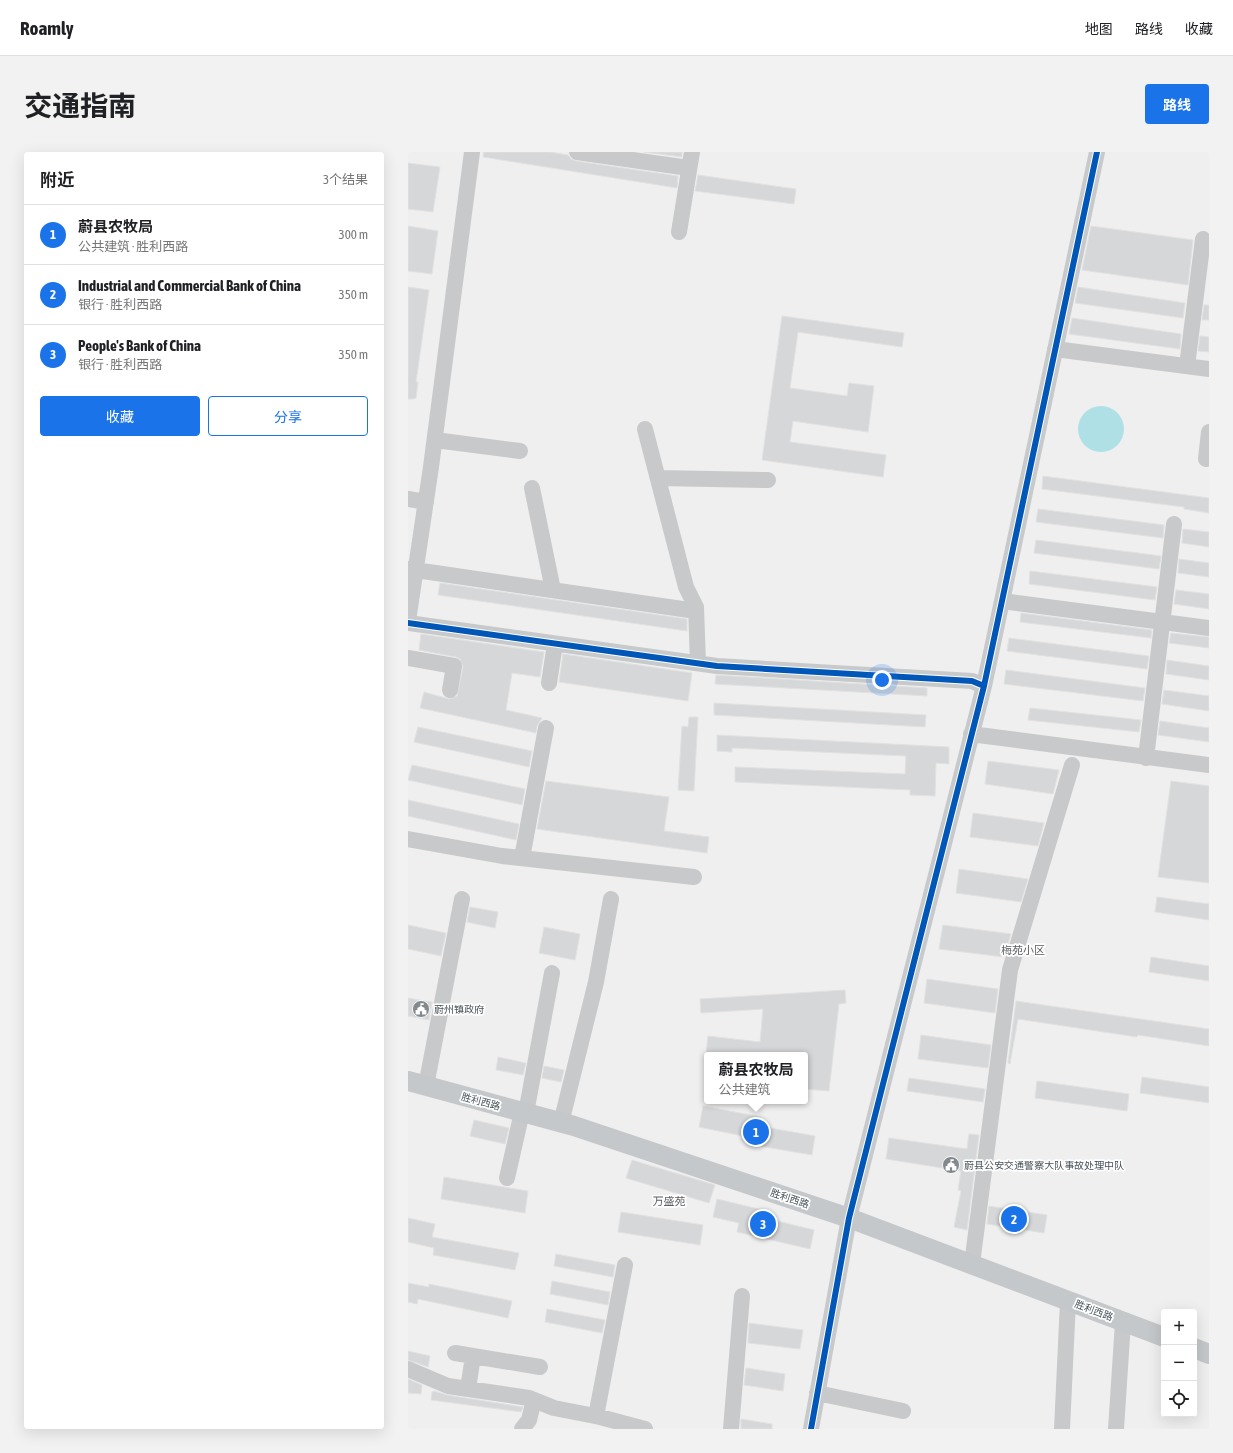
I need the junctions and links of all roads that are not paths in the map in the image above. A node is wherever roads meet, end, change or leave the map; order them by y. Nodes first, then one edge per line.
1 (472, 152) edge
2 (577, 152) edge
3 (692, 152) edge
4 (1098, 152) edge
5 (689, 168) junction
6 (678, 232) dead end
7 (1203, 239) dead end
8 (1055, 349) junction
9 (1187, 366) junction
10 (1209, 370) edge
11 (645, 429) dead end
12 (1209, 432) edge
13 (435, 440) junction
14 (520, 452) dead end
15 (1206, 460) dead end
16 (658, 478) junction
17 (768, 480) dead end
18 (532, 488) dead end
19 (408, 499) edge
20 (426, 502) junction
21 (1174, 524) dead end
22 (412, 570) edge
23 (553, 590) junction
24 (1002, 601) junction
25 (696, 611) junction
26 (1163, 621) junction
27 (408, 622) edge
28 (1209, 628) edge
29 (555, 644) junction
30 (408, 658) edge
31 (698, 663) junction
32 (549, 683) dead end
33 (984, 686) junction
34 (450, 690) dead end
35 (546, 728) dead end
36 (971, 734) junction
37 (1146, 758) junction
38 (1072, 765) dead end
39 (1209, 765) edge
40 (408, 839) edge
41 (522, 858) junction
42 (694, 877) dead end
43 (462, 899) dead end
44 (611, 899) dead end
45 (552, 973) dead end
46 (417, 1084) edge
47 (524, 1113) junction
48 (561, 1123) junction
49 (508, 1178) dead end
50 (849, 1218) junction
51 (972, 1264) junction
52 (625, 1265) dead end
53 (742, 1296) dead end
54 (1068, 1301) junction
55 (1123, 1322) junction
56 (1161, 1336) edge
57 (1197, 1349) edge
58 (455, 1353) dead end
59 (1209, 1354) edge
60 (473, 1356) junction
61 (540, 1367) dead end
62 (408, 1370) edge
63 (468, 1389) junction
64 (817, 1393) junction
65 (534, 1400) junction
66 (903, 1411) dead end
67 (596, 1416) junction
68 (522, 1429) edge
69 (645, 1429) edge
70 (731, 1429) edge
71 (811, 1429) edge
72 (1062, 1429) edge
73 (1116, 1429) edge

1 - 13 street
2 - 5 street
3 - 5 street
4 - 8 street
5 - 6 street
7 - 9 street
8 - 9 street
8 - 24 street
9 - 10 street
11 - 16 street
12 - 15 street
13 - 14 street
13 - 20 street
16 - 17 street
16 - 25 street
18 - 23 street
19 - 20 street
20 - 22 street
21 - 26 street
22 - 23 street
22 - 27 street
23 - 25 street
24 - 26 street
24 - 33 street
25 - 31 street
26 - 28 street
26 - 37 street
27 - 29 street
29 - 31 street
29 - 32 street
30 - 34 street
31 - 33 street
33 - 36 street
35 - 41 street
36 - 37 street
36 - 50 street
37 - 39 street
38 - 51 street
40 - 41 street
41 - 42 street
43 - 46 street
44 - 48 street
45 - 47 street
46 - 47 main road, 胜利西路
47 - 48 main road, 胜利西路
47 - 49 street
48 - 50 main road, 胜利西路
50 - 51 main road, 胜利西路
50 - 64 street
51 - 54 main road, 胜利西路
52 - 67 street
53 - 70 street
54 - 55 main road, 胜利西路
54 - 72 street
55 - 56 main road, 胜利西路
55 - 73 street
57 - 59 main road
58 - 60 street
60 - 61 street
60 - 63 street
62 - 63 street
63 - 65 street
64 - 66 street
64 - 71 street
65 - 67 street
65 - 68 street
67 - 69 street

